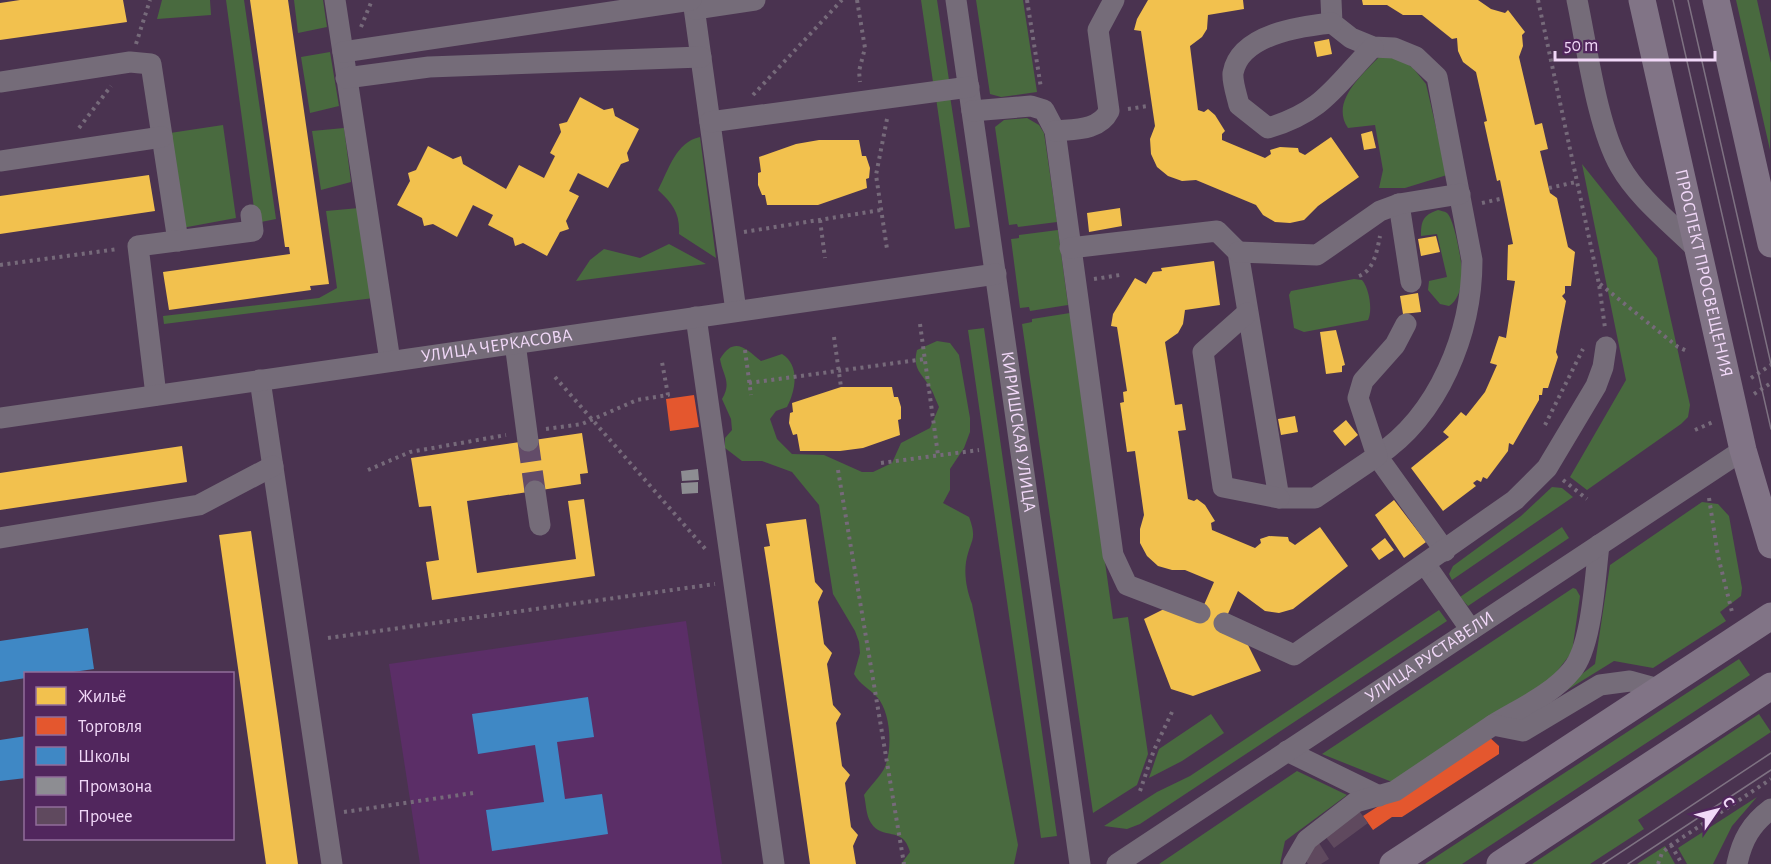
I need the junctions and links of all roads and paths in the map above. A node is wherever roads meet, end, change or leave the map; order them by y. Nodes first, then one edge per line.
1 (335, 0) edge
2 (755, 0) edge
3 (842, 0) edge
4 (857, 0) edge
5 (956, 0) edge
6 (1027, 0) edge
7 (1114, 0) edge
8 (1331, 0) edge
9 (1538, 0) edge
10 (1577, 0) edge
11 (1642, 0) edge
12 (1716, 0) edge
13 (693, 3) edge
14 (1332, 23) junction
15 (1373, 47) junction
16 (343, 52) junction
17 (701, 57) junction
18 (346, 78) junction
19 (0, 82) edge
20 (969, 87) junction
21 (861, 102) junction
22 (1044, 110) junction
23 (972, 111) junction
24 (888, 112) dead end
25 (720, 121) junction
26 (1055, 131) junction
27 (162, 137) junction
28 (0, 161) edge
29 (1576, 182) junction
30 (1549, 188) dead end
31 (1460, 194) junction
32 (1389, 208) junction
33 (882, 210) junction
34 (251, 215) dead end
35 (820, 220) junction
36 (726, 235) junction
37 (178, 241) junction
38 (1771, 244) edge
39 (138, 246) junction
40 (1070, 248) junction
41 (887, 249) dead end
42 (1698, 250) junction
43 (1238, 252) junction
44 (825, 258) dead end
45 (0, 266) edge
46 (996, 274) junction
47 (1120, 275) dead end
48 (1359, 276) dead end
49 (1099, 278) dead end
50 (1412, 282) dead end
51 (1599, 284) junction
52 (736, 311) junction
53 (1247, 313) junction
54 (696, 317) junction
55 (920, 324) dead end
56 (1406, 324) dead end
57 (834, 337) dead end
58 (1606, 341) junction
59 (515, 343) junction
60 (745, 350) dead end
61 (1687, 351) dead end
62 (925, 359) junction
63 (390, 361) junction
64 (662, 362) dead end
65 (1771, 365) edge
66 (839, 371) junction
67 (555, 377) dead end
68 (260, 380) junction
69 (1746, 381) dead end
70 (749, 383) junction
71 (841, 387) dead end
72 (156, 395) junction
73 (668, 395) dead end
74 (751, 395) dead end
75 (0, 418) edge
76 (1544, 427) dead end
77 (528, 441) tunnel mouth
78 (979, 450) dead end
79 (1743, 450) junction
80 (938, 455) junction
81 (1377, 456) junction
82 (881, 463) dead end
83 (273, 466) junction
84 (838, 470) dead end
85 (535, 491) tunnel mouth
86 (1279, 498) junction
87 (1709, 498) dead end
88 (540, 525) dead end
89 (0, 538) edge
90 (1771, 544) edge
91 (1599, 545) junction
92 (1444, 551) junction
93 (710, 555) dead end
94 (1425, 564) junction
95 (734, 582) junction
96 (1732, 612) dead end
97 (1200, 613) dead end
98 (1771, 616) edge
99 (1224, 623) dead end
100 (1471, 630) junction
101 (328, 638) dead end
102 (1771, 686) edge
103 (1659, 689) junction
104 (1172, 712) dead end
105 (1493, 725) junction
106 (1287, 751) junction
107 (1771, 779) edge
108 (1140, 791) dead end
109 (473, 792) dead end
110 (1379, 796) junction
111 (1771, 809) edge
112 (325, 815) junction
113 (1671, 845) junction
114 (332, 864) edge
115 (774, 864) edge
116 (904, 864) edge
117 (1080, 864) edge
118 (1117, 864) edge
119 (1293, 864) edge
120 (1393, 864) edge
121 (1500, 864) edge
122 (1658, 864) edge
123 (1682, 864) edge
124 (1737, 864) edge

1 - 16 street
2 - 13 street
3 - 25 path
4 - 21 path
5 - 20 street, КИРИШСКАЯ УЛИЦА
6 - 22 path
7 - 26 street
8 - 14 street
9 - 29 path
10 - 42 street
11 - 42 main road, ПРОСПЕКТ ПРОСВЕЩЕНИЯ
12 - 38 main road
13 - 16 street
13 - 17 street
14 - 15 street
14 - 15 street
15 - 31 street
16 - 18 street
17 - 18 street
17 - 25 street
18 - 63 street
19 - 27 street
20 - 21 street
20 - 23 street, КИРИШСКАЯ УЛИЦА
21 - 25 street
22 - 23 street
22 - 26 street
23 - 46 street, КИРИШСКАЯ УЛИЦА
24 - 33 path
25 - 36 street
26 - 40 street
27 - 28 street
27 - 37 street
29 - 30 path
29 - 51 path
31 - 32 street
31 - 81 street
32 - 43 street
32 - 48 path
32 - 50 street
33 - 35 path
33 - 41 path
34 - 37 street
35 - 36 path
35 - 44 path
36 - 52 street
37 - 39 street
39 - 45 path
39 - 72 street
40 - 43 street
40 - 97 street
42 - 79 main road, ПРОСПЕКТ ПРОСВЕЩЕНИЯ
43 - 53 street
46 - 52 street, УЛИЦА ЧЕРКАСОВА
46 - 117 street, КИРИШСКАЯ УЛИЦА
47 - 49 path
51 - 58 path
51 - 61 path
52 - 54 street, УЛИЦА ЧЕРКАСОВА
53 - 86 street
53 - 86 street
54 - 59 street, УЛИЦА ЧЕРКАСОВА
54 - 95 street
55 - 62 path
56 - 81 street
57 - 66 path
58 - 76 path
58 - 92 street
59 - 63 street, УЛИЦА ЧЕРКАСОВА
59 - 77 street
60 - 70 path
62 - 66 path
62 - 80 path
63 - 68 street, УЛИЦА ЧЕРКАСОВА
64 - 73 path
65 - 69 path
66 - 70 path
66 - 71 path
67 - 93 path
68 - 72 street, УЛИЦА ЧЕРКАСОВА
68 - 83 street
70 - 74 path
72 - 75 street, УЛИЦА ЧЕРКАСОВА
78 - 80 path
79 - 90 main road, ПРОСПЕКТ ПРОСВЕЩЕНИЯ
79 - 91 street, УЛИЦА РУСТАВЕЛИ
80 - 82 path
81 - 86 street
81 - 92 street
83 - 89 street
83 - 112 street
84 - 116 path
85 - 88 street
87 - 96 path
91 - 100 street, УЛИЦА РУСТАВЕЛИ
91 - 105 street
92 - 94 street
94 - 99 street
94 - 100 street
95 - 101 path
95 - 115 street
98 - 103 main road
100 - 106 street, УЛИЦА РУСТАВЕЛИ
102 - 121 main road
103 - 105 street
103 - 120 main road
104 - 108 path
105 - 110 street
106 - 110 street
106 - 118 street, УЛИЦА РУСТАВЕЛИ
107 - 113 path
109 - 112 path
110 - 119 street
111 - 124 street
112 - 114 street
113 - 122 path
113 - 123 path

